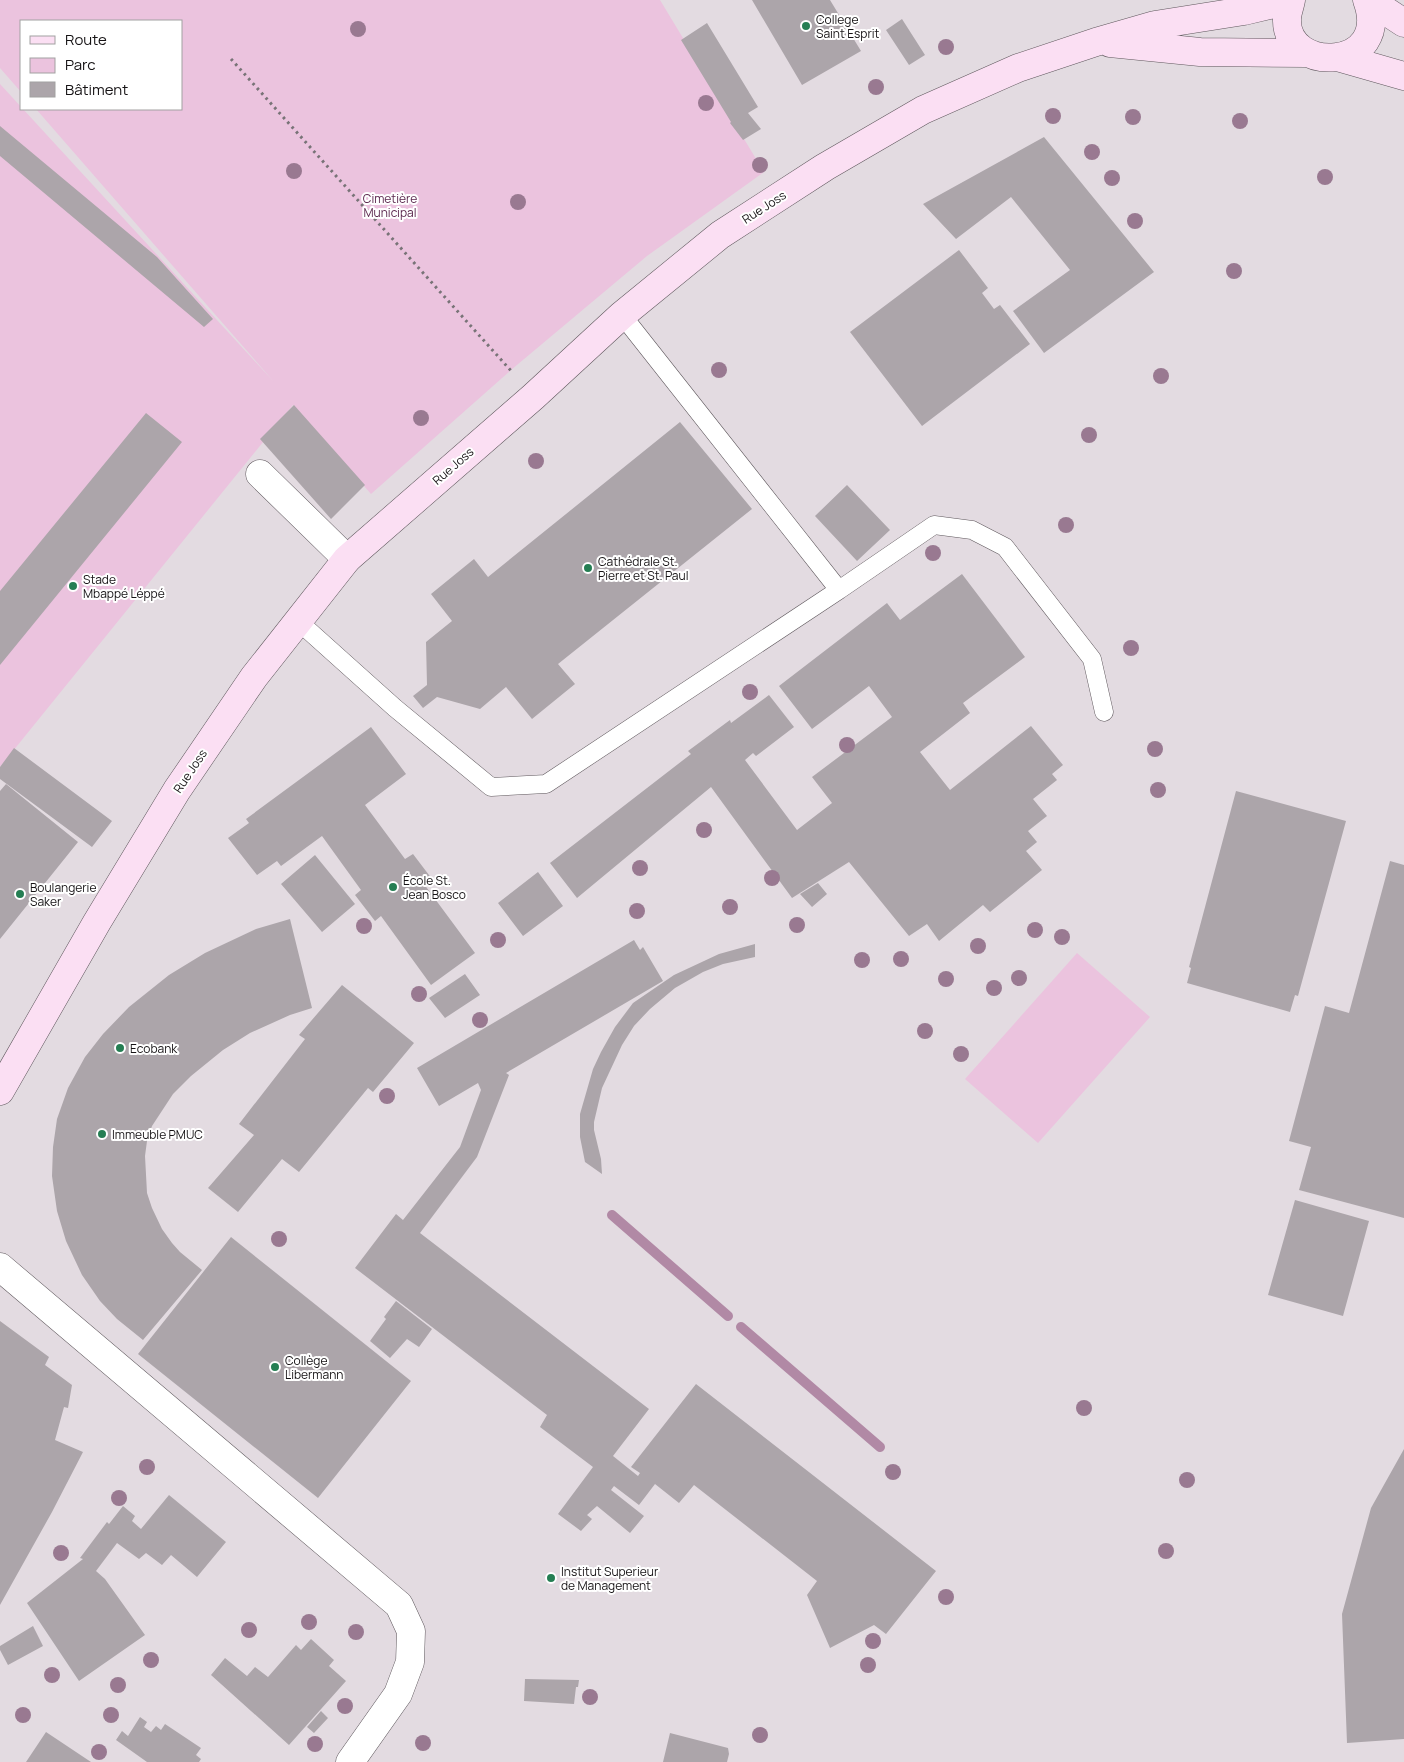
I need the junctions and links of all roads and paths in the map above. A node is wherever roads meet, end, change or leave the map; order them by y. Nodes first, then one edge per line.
1 (1291, 0) edge
2 (1368, 0) edge
3 (1404, 23) edge
4 (1096, 42) junction
5 (1307, 53) junction
6 (231, 58) dead end
7 (1341, 58) junction
8 (1404, 76) edge
9 (622, 315) junction
10 (533, 397) junction
11 (260, 474) dead end
12 (347, 559) junction
13 (839, 590) junction
14 (298, 621) junction
15 (1104, 712) dead end
16 (0, 1091) edge
17 (0, 1267) edge
18 (350, 1762) edge

1 - 4 main road, Rue Joss
1 - 5 main road
2 - 3 main road
2 - 7 main road
4 - 5 main road
4 - 9 main road, Rue Joss
5 - 7 main road
6 - 10 path
7 - 8 main road
9 - 10 main road, Rue Joss
9 - 13 lane
10 - 12 main road, Rue Joss
11 - 12 street
12 - 14 main road, Rue Joss
13 - 14 lane
13 - 15 lane
14 - 16 main road, Rue Joss
17 - 18 street

